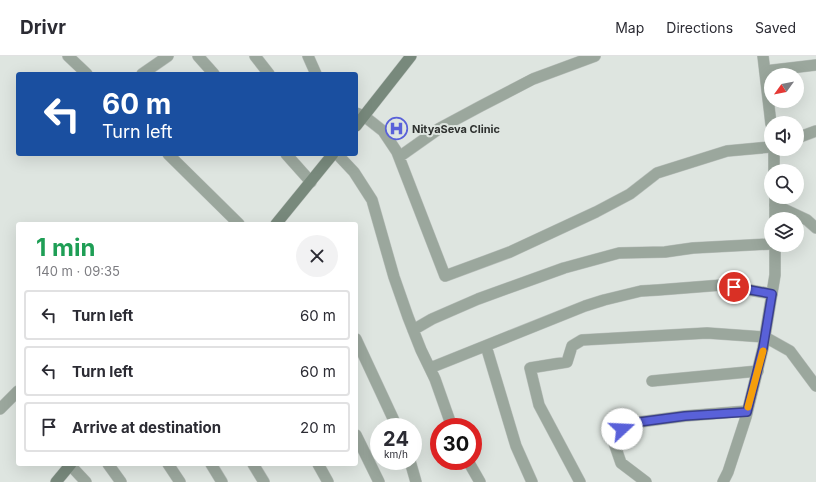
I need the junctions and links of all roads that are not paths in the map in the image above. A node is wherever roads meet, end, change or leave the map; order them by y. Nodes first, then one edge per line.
1 (68, 56) edge
2 (168, 56) edge
3 (198, 56) edge
4 (255, 56) edge
5 (308, 56) edge
6 (411, 56) edge
7 (595, 56) edge
8 (763, 56) edge
9 (816, 65) edge
10 (765, 68) edge
11 (790, 68) edge
12 (85, 72) edge
13 (145, 72) edge
14 (212, 72) edge
15 (267, 72) edge
16 (315, 72) edge
17 (360, 114) edge
18 (816, 131) edge
19 (804, 135) edge
20 (764, 148) edge
21 (170, 156) edge
22 (288, 156) edge
23 (331, 156) edge
24 (338, 156) edge
25 (399, 157) junction
26 (311, 182) junction
27 (780, 204) edge
28 (237, 222) edge
29 (278, 222) edge
30 (816, 228) edge
31 (764, 244) edge
32 (775, 252) edge
33 (772, 294) junction
34 (413, 330) junction
35 (765, 337) junction
36 (358, 343) edge
37 (486, 346) junction
38 (430, 368) junction
39 (758, 371) junction
40 (652, 381) dead end
41 (816, 386) edge
42 (16, 393) edge
43 (0, 409) edge
44 (747, 412) junction
45 (393, 418) edge
46 (449, 418) edge
47 (358, 439) edge
48 (69, 466) edge
49 (71, 466) edge
50 (109, 466) edge
51 (169, 466) edge
52 (212, 466) edge
53 (254, 466) edge
54 (319, 466) edge
55 (413, 470) edge
56 (473, 470) edge
57 (56, 482) edge
58 (86, 482) edge
59 (121, 482) edge
60 (180, 482) edge
61 (222, 482) edge
62 (264, 482) edge
63 (328, 482) edge
64 (379, 482) edge
65 (416, 482) edge
66 (480, 482) edge
67 (532, 482) edge
68 (580, 482) edge
69 (646, 482) edge
70 (722, 482) edge

1 - 12 street
2 - 13 street
3 - 14 street
4 - 15 street
5 - 16 street
6 - 17 main road
7 - 25 street
8 - 10 street
9 - 11 street
17 - 25 street
18 - 19 street
20 - 25 street
21 - 28 street
22 - 26 street
23 - 26 main road
24 - 34 street
26 - 29 main road
27 - 30 street
31 - 34 street
32 - 33 street
33 - 35 street
33 - 37 street
34 - 38 street
35 - 39 street
35 - 41 street
35 - 68 street
36 - 45 street
37 - 38 street
37 - 67 street
38 - 46 street
39 - 40 street
39 - 44 street
42 - 43 street
44 - 69 street
44 - 70 street
47 - 64 street
48 - 57 main road
49 - 58 street
50 - 59 street
51 - 60 street
52 - 61 street
53 - 62 street
54 - 63 street
55 - 65 street
56 - 66 street

